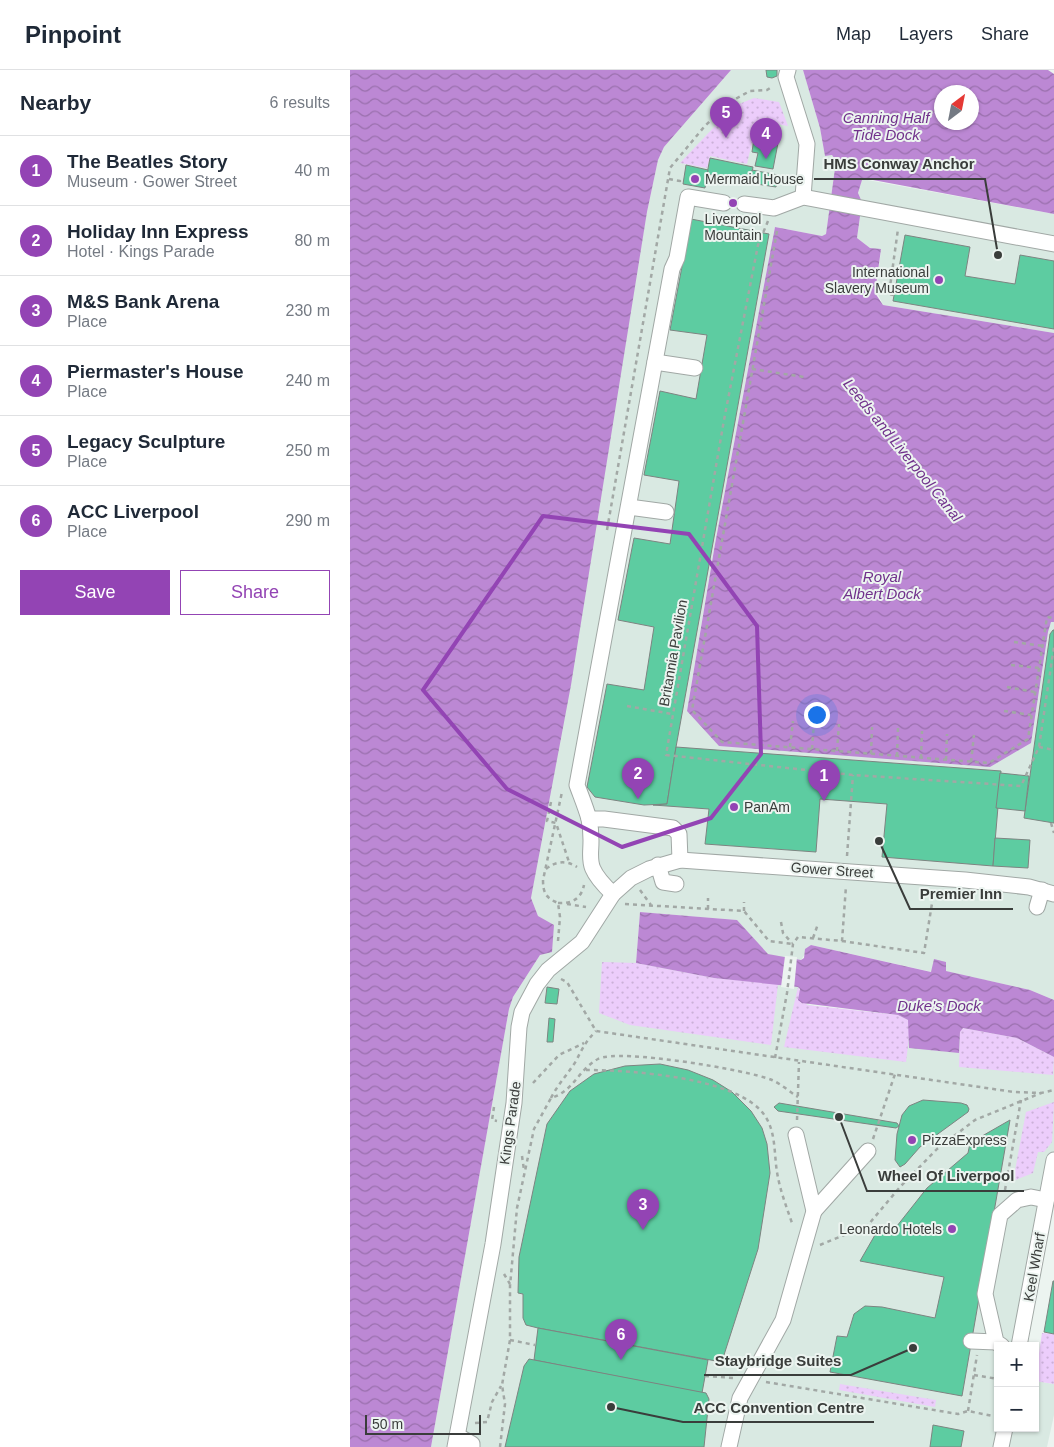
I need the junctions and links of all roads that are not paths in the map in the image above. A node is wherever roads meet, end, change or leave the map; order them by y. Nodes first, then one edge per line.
1 (787, 74) edge
2 (807, 198) junction
3 (724, 202) dead end
4 (744, 204) dead end
5 (1054, 244) edge
6 (655, 362) junction
7 (695, 368) dead end
8 (629, 507) junction
9 (666, 512) dead end
10 (589, 819) junction
11 (669, 862) junction
12 (666, 884) dead end
13 (1048, 892) edge
14 (617, 898) junction
15 (1037, 907) dead end
16 (796, 1135) road end
17 (868, 1151) road end
18 (1054, 1160) edge
19 (1046, 1200) junction
20 (814, 1210) junction
21 (998, 1342) edge
22 (1021, 1342) edge
23 (994, 1345) edge
24 (974, 1347) road end
25 (1004, 1432) edge
26 (457, 1442) edge
27 (472, 1447) edge
28 (729, 1447) edge
29 (1001, 1447) edge

1 - 2 street
2 - 4 street
2 - 5 street
3 - 6 street
6 - 7 street
6 - 8 street
8 - 9 street
8 - 10 street
10 - 11 street
10 - 14 street
11 - 12 street
11 - 13 street, Gower Street
11 - 14 street, Kings Parade
13 - 15 street
14 - 26 street, Kings Parade
16 - 20 street
17 - 20 street
18 - 19 street, Keel Wharf
19 - 21 street
19 - 22 street, Keel Wharf
20 - 28 street
23 - 24 street
25 - 29 street
26 - 27 street

